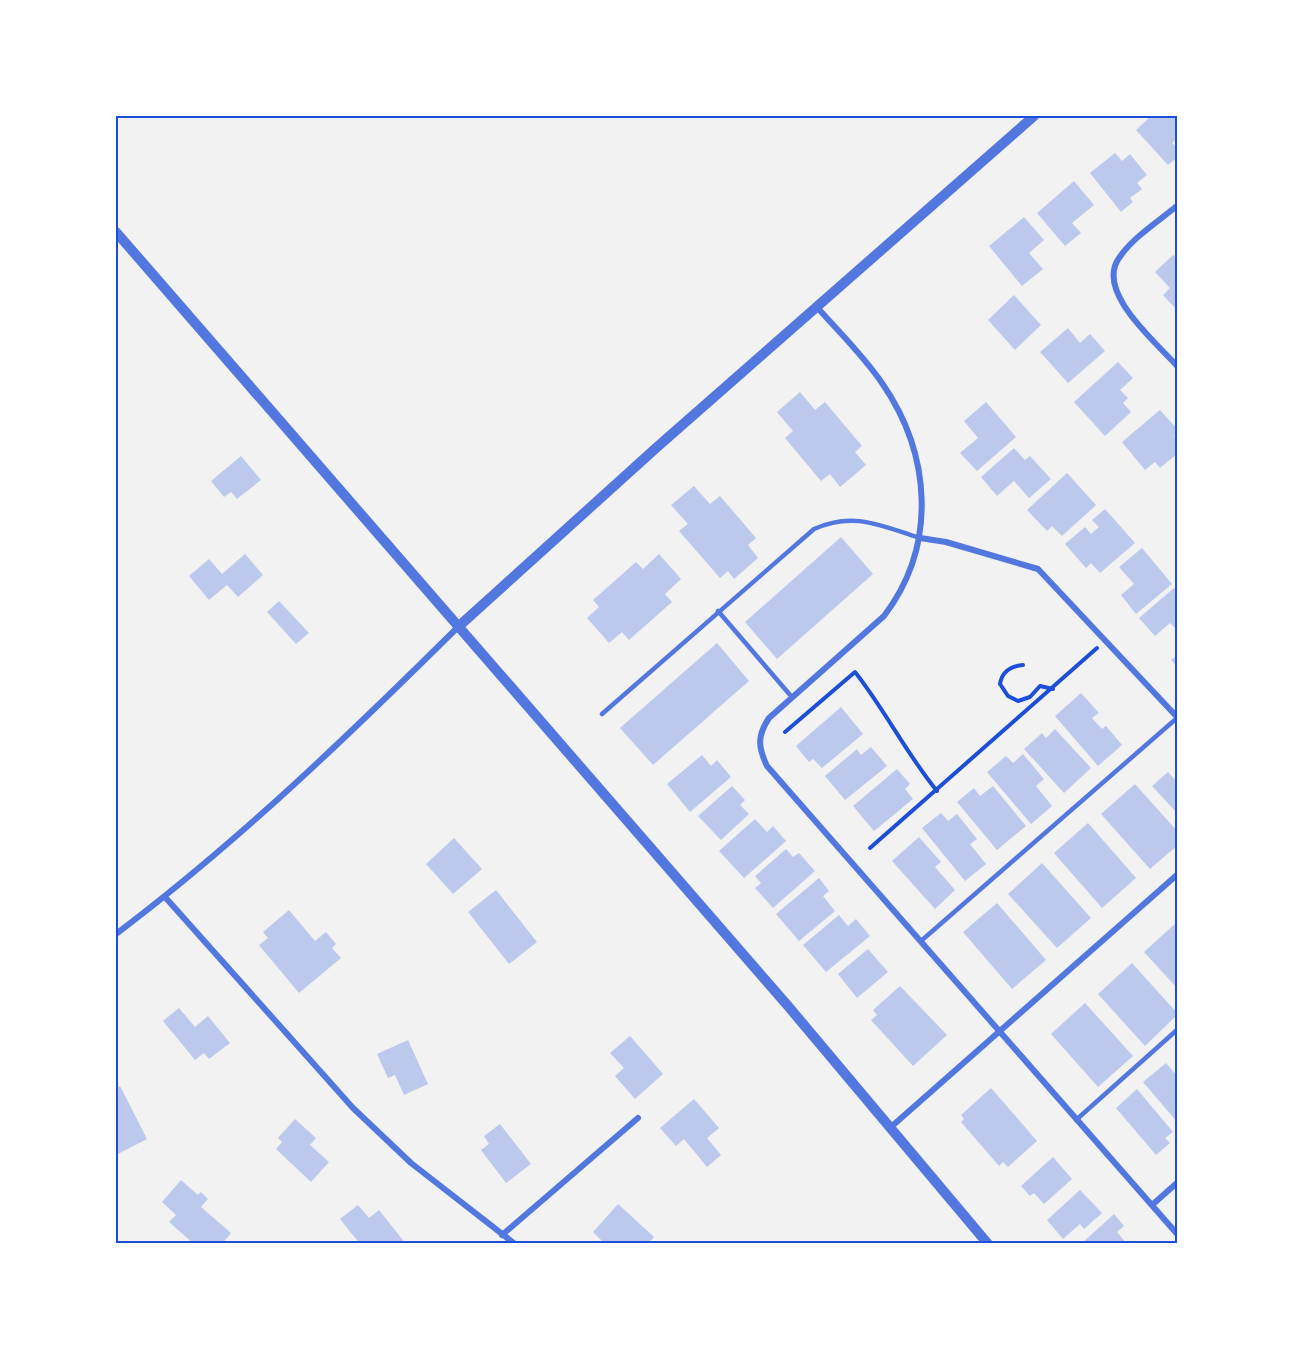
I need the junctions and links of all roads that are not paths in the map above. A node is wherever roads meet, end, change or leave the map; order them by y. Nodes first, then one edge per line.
1 (1034, 116) edge
2 (1178, 205) edge
3 (116, 232) edge
4 (816, 306) junction
5 (1178, 367) edge
6 (920, 538) junction
7 (718, 611) junction
8 (458, 627) junction
9 (791, 696) junction
10 (602, 714) dead end
11 (1177, 718) edge
12 (1178, 874) edge
13 (165, 897) junction
14 (116, 934) edge
15 (921, 941) junction
16 (1178, 1029) edge
17 (1001, 1030) junction
18 (638, 1118) dead end
19 (1076, 1120) junction
20 (891, 1127) junction
21 (1178, 1182) edge
22 (1152, 1204) junction
23 (1178, 1234) edge
24 (502, 1235) junction
25 (515, 1244) edge
26 (988, 1244) edge

1 - 4 street
2 - 5 street
3 - 8 street
4 - 6 street
4 - 8 street
6 - 7 lane
6 - 9 street
6 - 11 street
7 - 9 lane
7 - 10 lane
8 - 13 street
8 - 20 street
9 - 15 street
11 - 15 lane
12 - 17 street
13 - 14 street
13 - 24 street
15 - 17 street
16 - 19 lane
17 - 19 street
17 - 20 street
18 - 24 street
19 - 22 street
20 - 26 street
21 - 22 street
22 - 23 street
24 - 25 street

